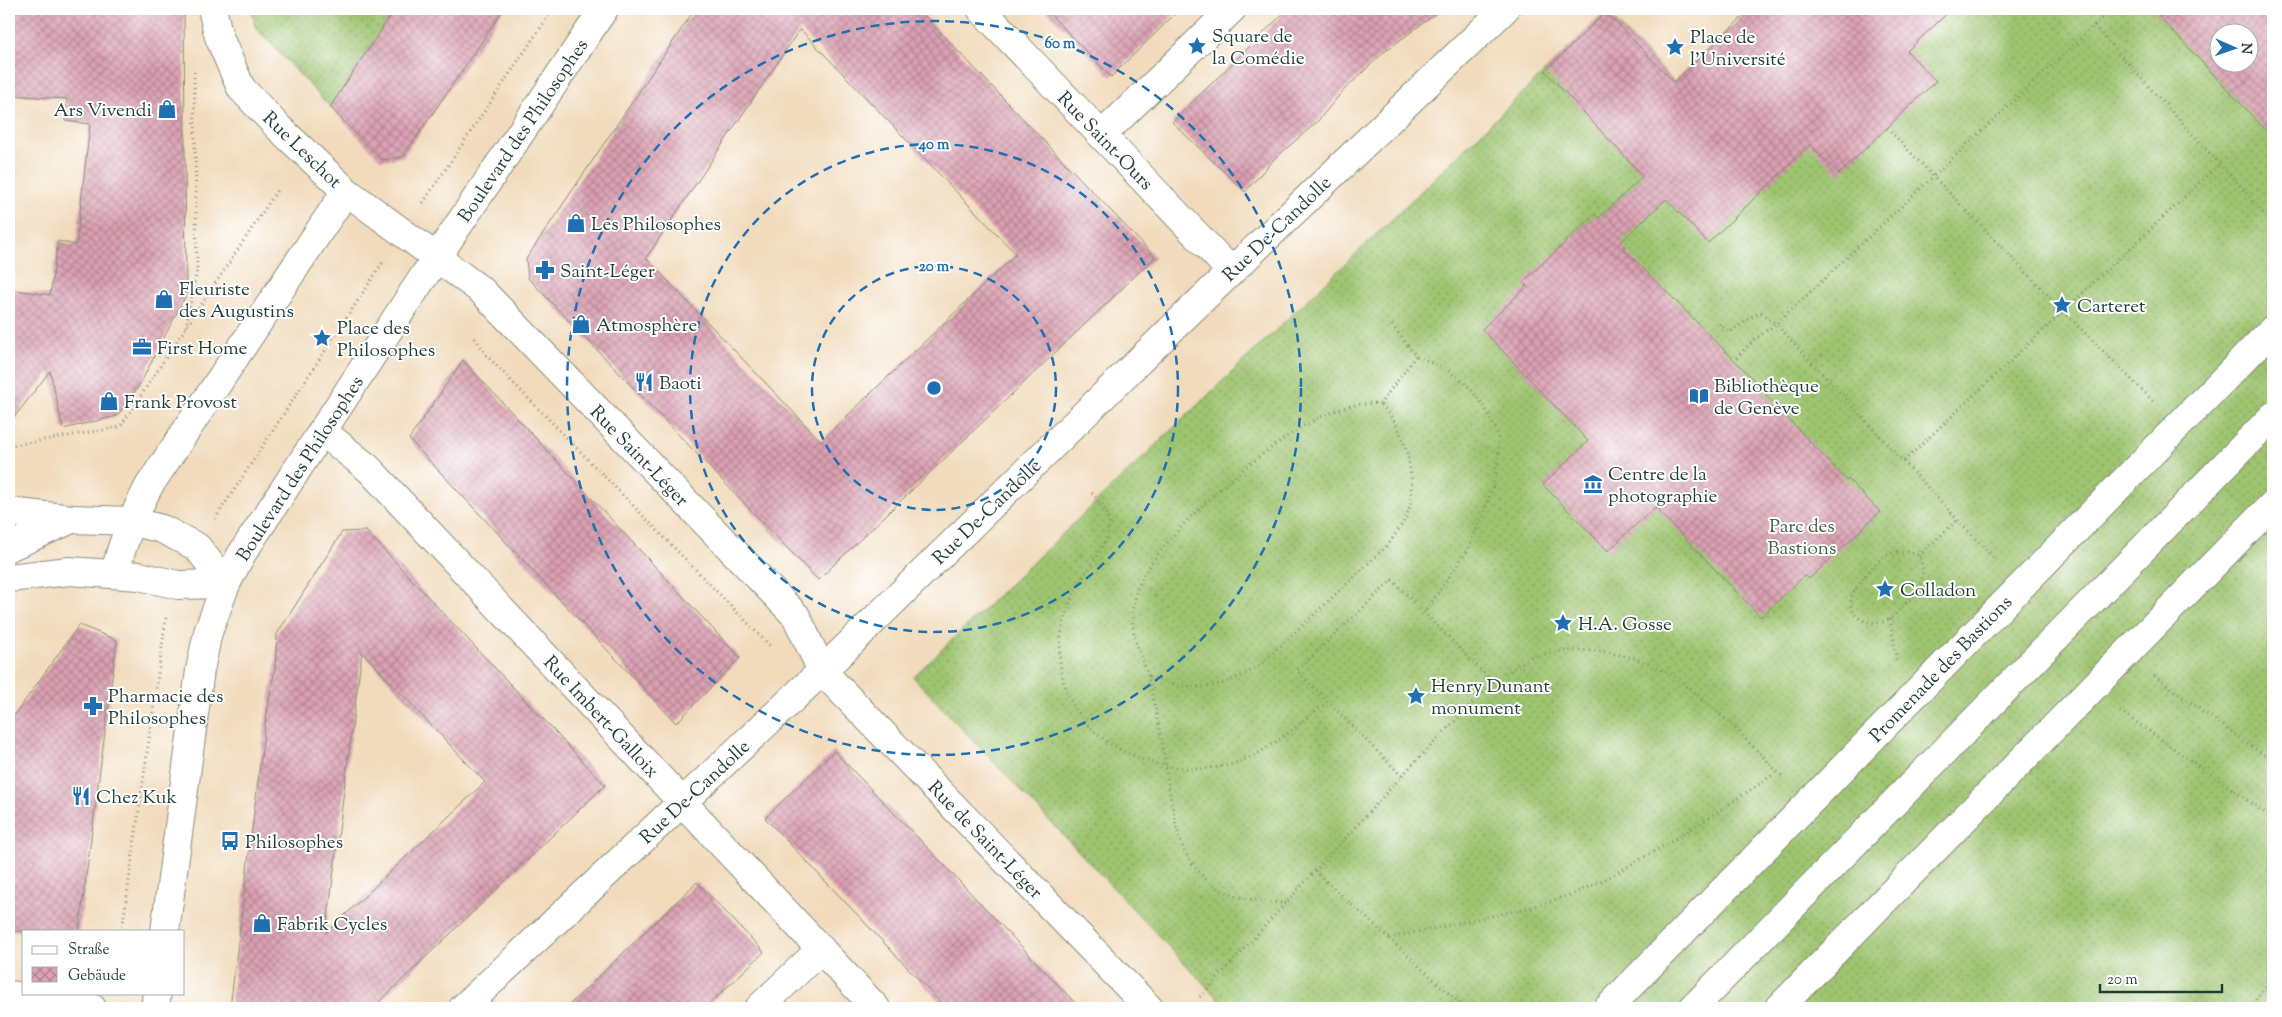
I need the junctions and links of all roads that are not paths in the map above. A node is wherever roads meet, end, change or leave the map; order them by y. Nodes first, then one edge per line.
1 (212, 9) edge
2 (604, 9) edge
3 (981, 9) edge
4 (1232, 9) edge
5 (1505, 9) edge
6 (1102, 135) junction
7 (346, 191) junction
8 (436, 258) junction
9 (1231, 271) junction
10 (2273, 329) edge
11 (2273, 416) edge
12 (322, 431) junction
13 (2273, 504) edge
14 (9, 512) edge
15 (73, 519) junction
16 (131, 521) junction
17 (9, 547) edge
18 (115, 573) junction
19 (9, 578) edge
20 (226, 584) junction
21 (822, 671) junction
22 (683, 802) junction
23 (164, 930) edge
24 (821, 949) junction
25 (157, 994) edge
26 (9, 995) edge
27 (92, 1008) edge
28 (155, 1008) edge
29 (464, 1008) edge
30 (759, 1008) edge
31 (875, 1008) edge
32 (1149, 1008) edge
33 (1608, 1008) edge
34 (1693, 1008) edge
35 (1779, 1008) edge

1 - 7 street, Rue Leschot
2 - 8 street, Boulevard des Philosophes
3 - 6 street, Rue Saint-Ours
4 - 6 street
5 - 9 street, Rue De-Candolle
6 - 9 street, Rue Saint-Ours
7 - 8 street, Rue Leschot
7 - 16 street
8 - 12 street, Boulevard des Philosophes
8 - 21 street, Rue Saint-Léger
9 - 21 street, Rue De-Candolle
10 - 33 street, Promenade des Bastions
11 - 34 street
12 - 20 street, Boulevard des Philosophes
12 - 22 street, Rue Imbert-Galloix
13 - 35 street
14 - 15 street
15 - 16 street
15 - 17 street
16 - 18 street
16 - 20 street
18 - 19 street
18 - 20 street
20 - 23 street, Boulevard des Philosophes
21 - 22 street, Rue De-Candolle
21 - 32 street, Rue de Saint-Léger
22 - 24 street, Rue Imbert-Galloix
22 - 29 street, Rue De-Candolle
24 - 30 street
24 - 31 street, Rue Imbert-Galloix
25 - 28 street
26 - 27 street

